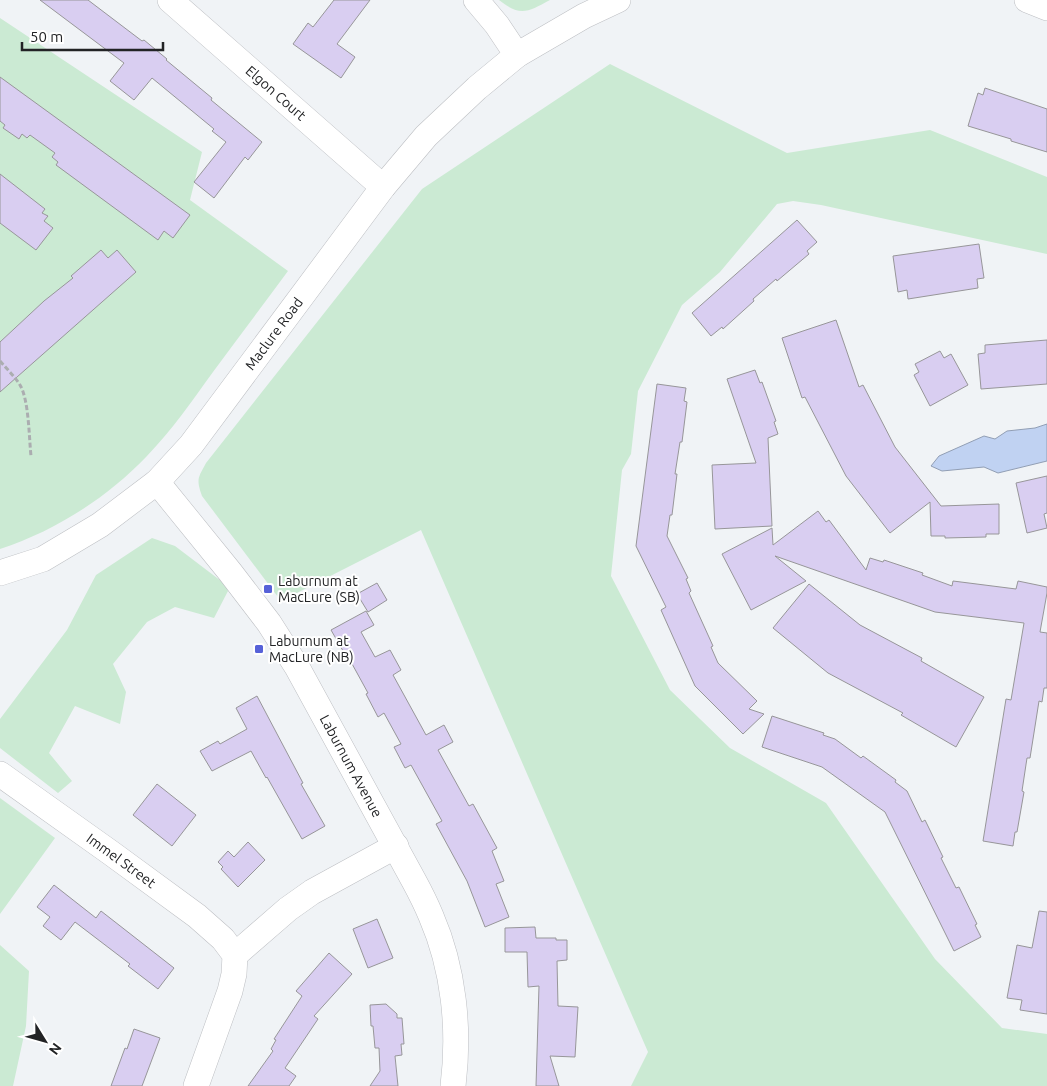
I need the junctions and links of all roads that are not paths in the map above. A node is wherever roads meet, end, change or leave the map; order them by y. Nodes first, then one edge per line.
1 (170, 0) edge
2 (476, 0) edge
3 (618, 0) edge
4 (1027, 0) edge
5 (1047, 8) edge
6 (517, 54) junction
7 (383, 187) junction
8 (157, 482) junction
9 (0, 573) edge
10 (0, 774) edge
11 (396, 846) junction
12 (234, 955) junction
13 (196, 1086) edge
14 (452, 1086) edge

1 - 7 street, Elgon Court
2 - 6 street
3 - 6 street, Maclure Road
4 - 5 street
6 - 7 street, Maclure Road
7 - 8 street, Maclure Road
8 - 9 street, Maclure Road
8 - 11 street, Laburnum Avenue
10 - 12 street, Immel Street
11 - 12 street
11 - 14 street, Laburnum Avenue
12 - 13 street

